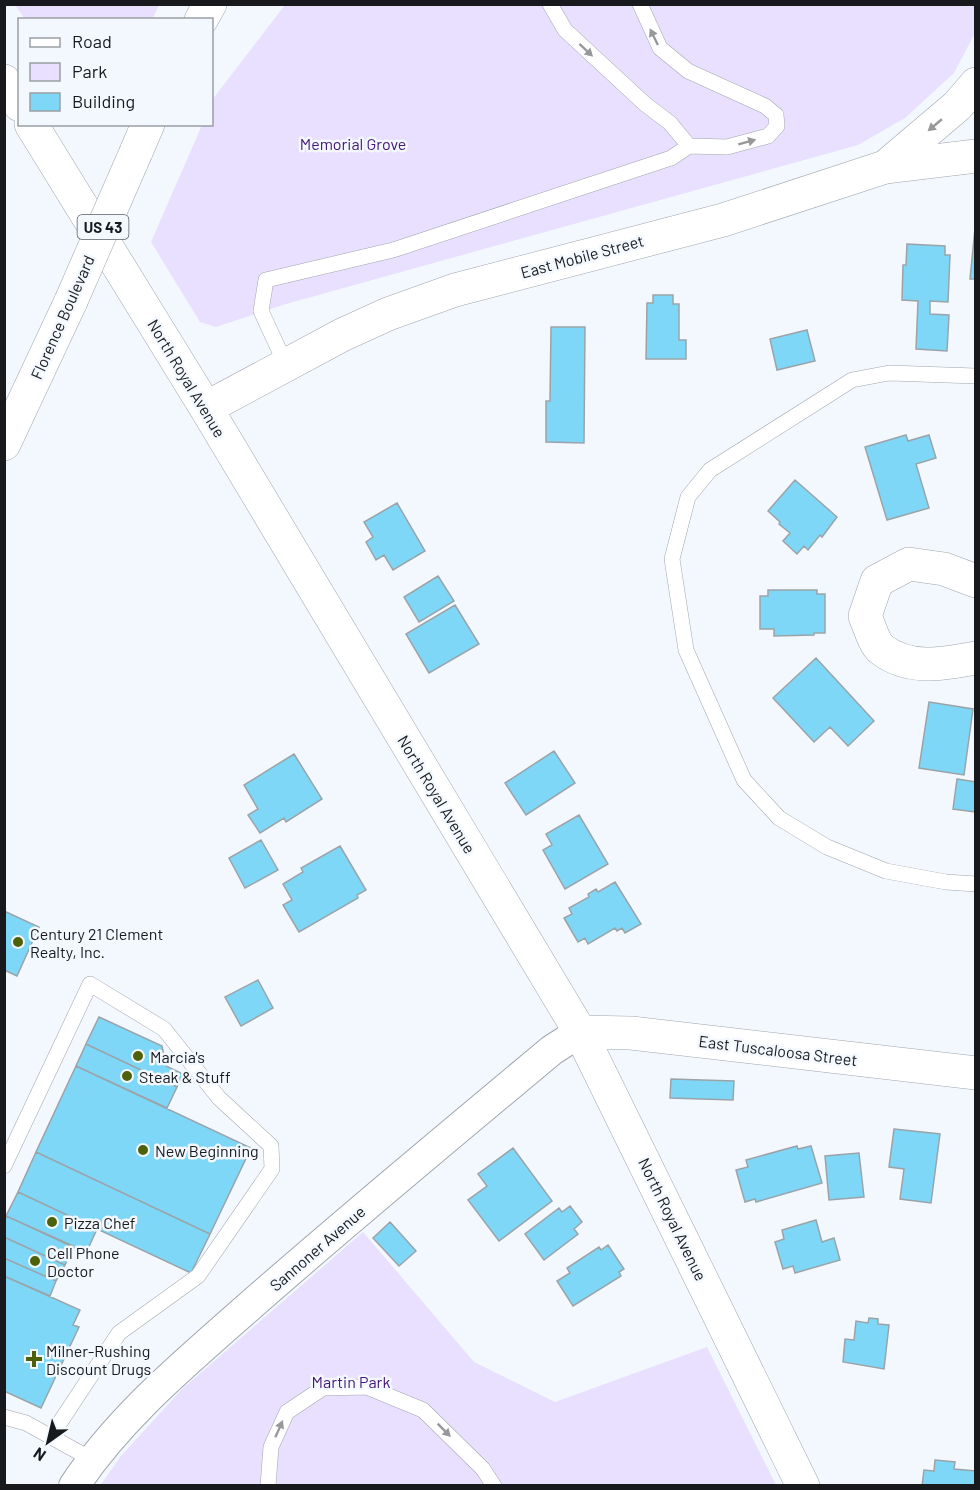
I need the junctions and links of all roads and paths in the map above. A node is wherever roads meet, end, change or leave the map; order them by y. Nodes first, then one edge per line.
1 (210, 4) edge
2 (550, 4) edge
3 (640, 4) edge
4 (202, 18) edge
5 (4, 81) edge
6 (975, 84) edge
7 (18, 102) edge
8 (32, 126) edge
9 (142, 138) edge
10 (689, 146) junction
11 (975, 156) edge
12 (885, 167) junction
13 (285, 365) junction
14 (975, 376) edge
15 (206, 408) junction
16 (4, 444) edge
17 (975, 580) edge
18 (975, 658) edge
19 (975, 884) edge
20 (580, 1032) junction
21 (975, 1073) edge
22 (4, 1166) edge
23 (4, 1417) edge
24 (51, 1436) junction
25 (91, 1459) junction
26 (74, 1485) edge
27 (268, 1485) edge
28 (494, 1485) edge
29 (804, 1485) edge

1 - 4 main road
2 -> 10 lane
10 -> 3 lane
5 - 7 main road
6 -> 12 main road
8 - 15 main road, North Royal Avenue
9 - 16 main road, Florence Boulevard / US 43, bridge
10 - 13 lane
11 - 12 main road, East Mobile Street
12 - 13 main road, East Mobile Street
13 - 15 main road, East Mobile Street
14 - 19 lane
15 - 20 main road, North Royal Avenue
17 - 18 main road
20 - 21 main road, East Tuscaloosa Street
20 - 25 street, Sannoner Avenue
20 - 29 main road, North Royal Avenue
22 - 24 lane
23 - 24 lane
24 - 25 lane
25 - 26 street, Sannoner Avenue
27 -> 28 lane

